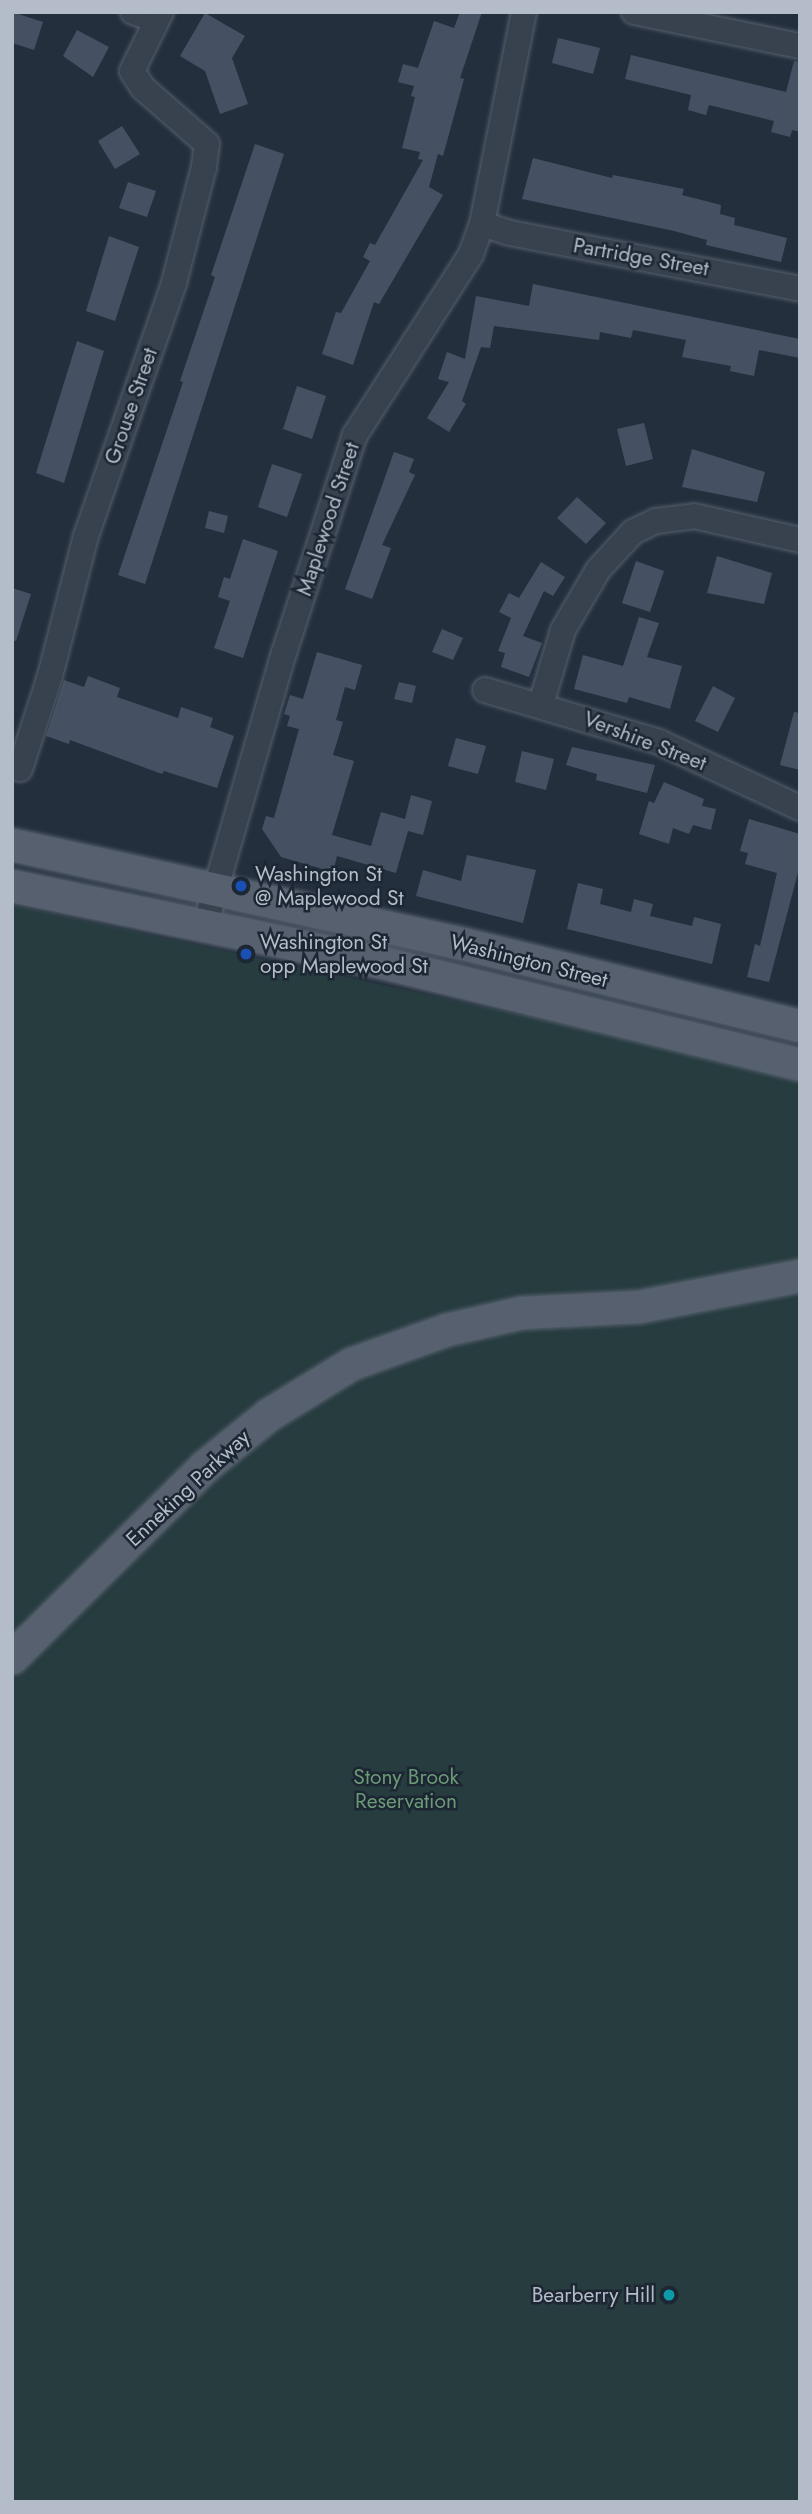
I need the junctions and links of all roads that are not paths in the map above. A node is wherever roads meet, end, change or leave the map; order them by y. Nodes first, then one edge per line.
1 (133, 12) edge
2 (524, 12) edge
3 (634, 12) edge
4 (159, 16) edge
5 (800, 46) edge
6 (482, 224) junction
7 (800, 289) edge
8 (800, 540) edge
9 (485, 690) dead end
10 (541, 704) junction
11 (20, 769) dead end
12 (800, 808) edge
13 (12, 845) edge
14 (12, 886) edge
15 (212, 892) junction
16 (205, 926) junction
17 (800, 1026) edge
18 (800, 1065) edge
19 (800, 1276) edge
20 (12, 1658) edge

1 - 4 street
2 - 6 street, Maplewood Street
3 - 5 street
4 - 11 street, Grouse Street
6 - 7 street, Partridge Street
6 - 15 street, Maplewood Street
8 - 10 street
9 - 10 street, Vershire Street
10 - 12 street, Vershire Street
13 - 15 main road, Washington Street
14 - 16 main road, Washington Street
15 - 16 street, Maplewood Street
15 - 17 main road, Washington Street
16 - 18 main road, Washington Street
19 - 20 main road, Enneking Parkway

